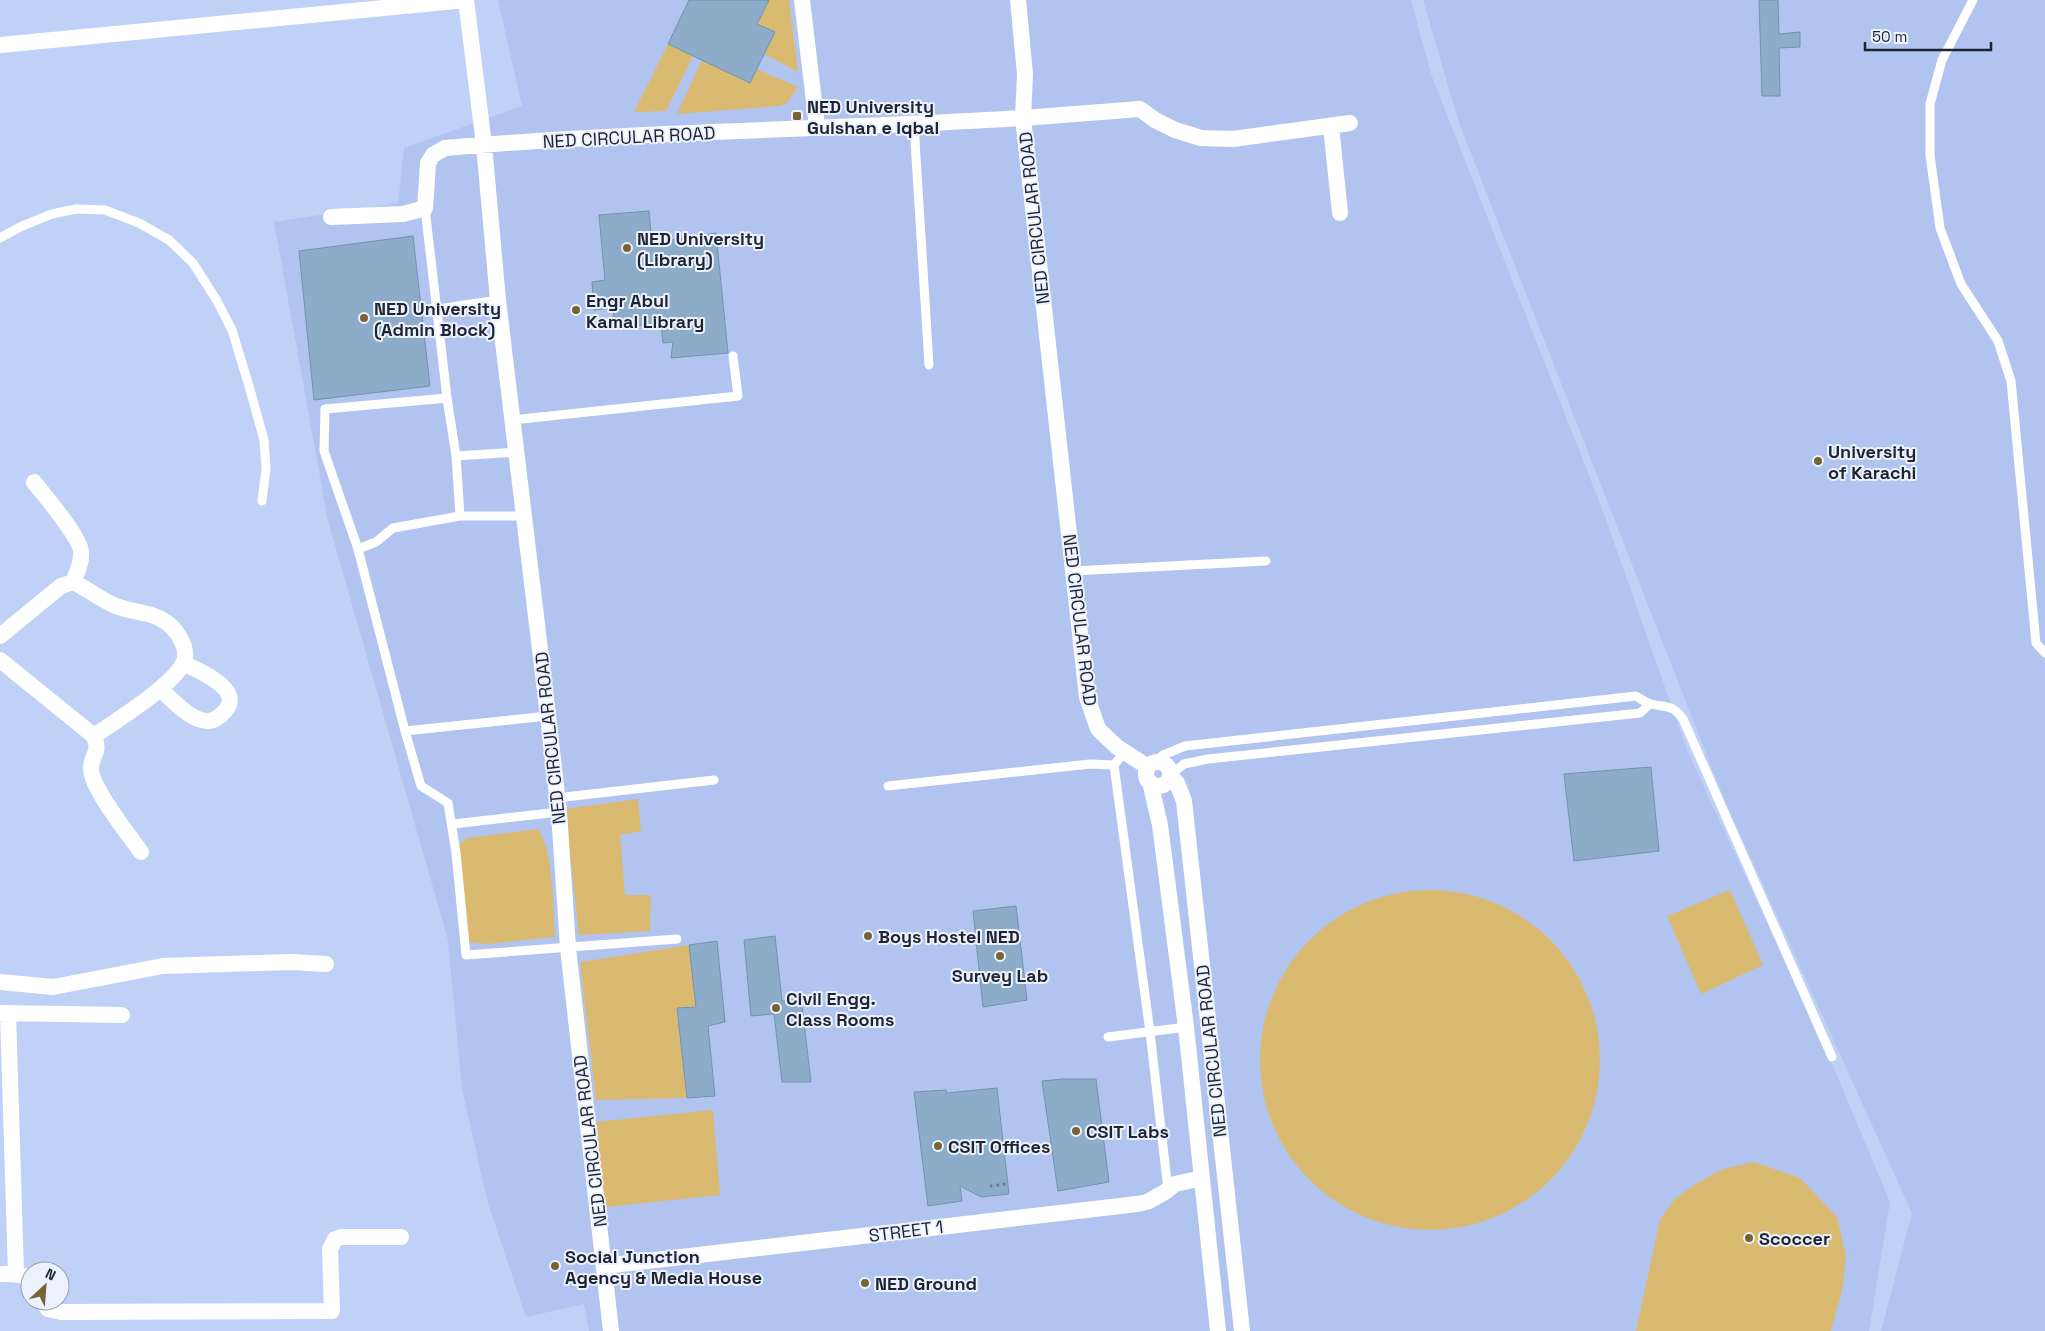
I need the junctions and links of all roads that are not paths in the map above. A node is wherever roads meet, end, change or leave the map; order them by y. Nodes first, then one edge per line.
1 (802, 0) edge
2 (1018, 0) edge
3 (1973, 0) edge
4 (0, 45) edge
5 (1023, 118) junction
6 (1350, 123) dead end
7 (914, 125) junction
8 (1331, 126) junction
9 (817, 127) junction
10 (484, 145) junction
11 (425, 208) junction
12 (1340, 213) dead end
13 (330, 217) dead end
14 (0, 238) edge
15 (498, 300) junction
16 (438, 309) junction
17 (733, 356) dead end
18 (929, 365) dead end
19 (447, 398) junction
20 (512, 420) junction
21 (516, 452) junction
22 (456, 456) junction
23 (34, 482) dead end
24 (262, 501) dead end
25 (460, 516) junction
26 (523, 516) junction
27 (358, 549) junction
28 (1266, 561) dead end
29 (1073, 571) junction
30 (73, 582) junction
31 (0, 636) edge
32 (2045, 653) edge
33 (0, 660) edge
34 (183, 664) junction
35 (160, 689) junction
36 (1650, 704) junction
37 (548, 716) junction
38 (405, 731) junction
39 (94, 736) junction
40 (1119, 759) junction
41 (1151, 771) junction
42 (1170, 775) junction
43 (714, 780) dead end
44 (888, 786) dead end
45 (558, 805) junction
46 (452, 824) junction
47 (141, 852) dead end
48 (677, 939) dead end
49 (568, 948) junction
50 (326, 964) dead end
51 (0, 982) edge
52 (4, 1013) edge
53 (122, 1016) dead end
54 (1186, 1027) junction
55 (1150, 1032) junction
56 (1108, 1038) dead end
57 (1832, 1057) dead end
58 (1202, 1178) junction
59 (1168, 1190) junction
60 (401, 1237) dead end
61 (604, 1266) junction
62 (15, 1276) edge
63 (57, 1311) edge
64 (611, 1331) edge
65 (1218, 1331) edge
66 (1242, 1331) edge

1 - 9 street
2 - 5 street
3 - 32 lane
4 - 10 street
5 - 7 street, NED CIRCULAR ROAD
5 - 8 street
5 - 29 street, NED CIRCULAR ROAD
6 - 8 street
7 - 9 street, NED CIRCULAR ROAD
7 - 18 lane
8 - 12 street
9 - 10 street, NED CIRCULAR ROAD
10 - 11 street, NED CIRCULAR ROAD
10 - 15 street, NED CIRCULAR ROAD
11 - 13 street
11 - 16 lane
14 - 24 lane
15 - 16 lane
15 - 20 street, NED CIRCULAR ROAD
16 - 19 lane
17 - 20 lane
19 - 22 lane
19 - 27 lane
20 - 21 street, NED CIRCULAR ROAD
21 - 22 lane
21 - 26 street, NED CIRCULAR ROAD
22 - 25 lane
23 - 30 street
25 - 26 lane
25 - 27 lane
26 - 37 street, NED CIRCULAR ROAD
27 - 38 lane
28 - 29 lane
29 - 40 street, NED CIRCULAR ROAD
30 - 31 street
30 - 34 street
33 - 39 street
34 - 35 street
34 - 35 street
35 - 39 street
36 - 41 lane
36 - 42 lane
36 - 57 lane
37 - 38 lane
37 - 45 street, NED CIRCULAR ROAD
38 - 46 lane
39 - 47 street
40 - 41 street, NED CIRCULAR ROAD
40 - 44 lane
40 - 55 lane
41 - 42 street
41 - 54 street, NED CIRCULAR ROAD
42 - 66 street, NED CIRCULAR ROAD
43 - 45 lane
45 - 46 lane
45 - 49 street, NED CIRCULAR ROAD
46 - 49 lane
48 - 49 lane
49 - 61 street, NED CIRCULAR ROAD
50 - 51 street
52 - 53 street
52 - 62 street
54 - 55 lane
54 - 58 street, NED CIRCULAR ROAD
55 - 56 lane
55 - 59 lane
58 - 59 street, STREET 1
58 - 65 street, NED CIRCULAR ROAD
59 - 61 street, STREET 1
60 - 63 street
61 - 64 street, NED CIRCULAR ROAD

